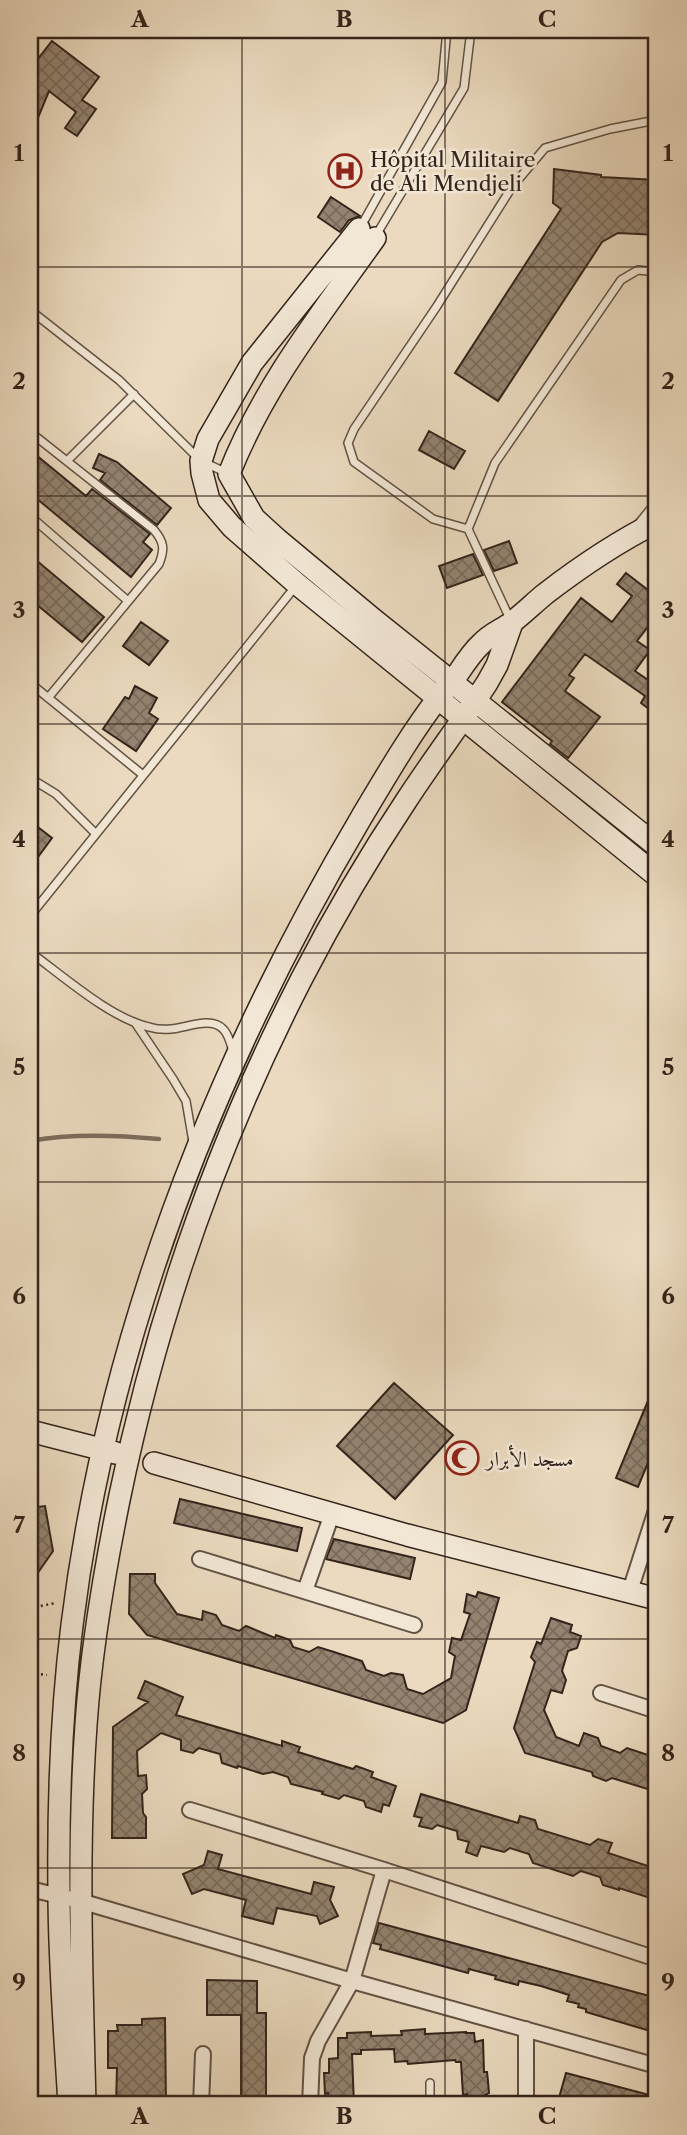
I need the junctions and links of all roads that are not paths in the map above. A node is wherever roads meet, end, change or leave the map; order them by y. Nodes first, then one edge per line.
1 (447, 30) edge
2 (471, 30) edge
3 (657, 121) edge
4 (367, 233) junction
5 (657, 272) edge
6 (30, 310) edge
7 (134, 394) junction
8 (30, 432) edge
9 (67, 461) junction
10 (201, 461) junction
11 (229, 474) junction
12 (657, 501) edge
13 (30, 516) edge
14 (657, 522) edge
15 (468, 529) junction
16 (624, 540) junction
17 (297, 584) junction
18 (128, 601) junction
19 (512, 623) junction
20 (453, 681) junction
21 (30, 682) edge
22 (48, 698) junction
23 (438, 698) junction
24 (476, 700) junction
25 (464, 718) junction
26 (144, 775) junction
27 (30, 778) edge
28 (96, 834) junction
29 (657, 846) edge
30 (657, 876) edge
31 (30, 916) edge
32 (30, 952) edge
33 (136, 1024) junction
34 (235, 1058) junction
35 (194, 1153) junction
36 (30, 1431) edge
37 (102, 1449) junction
38 (128, 1456) junction
39 (154, 1463) joint
40 (657, 1507) edge
41 (332, 1514) junction
42 (200, 1559) dead end
43 (305, 1591) junction
44 (630, 1591) junction
45 (657, 1599) edge
46 (414, 1625) dead end
47 (601, 1693) dead end
48 (657, 1711) edge
49 (190, 1810) dead end
50 (384, 1870) junction
51 (30, 1889) edge
52 (58, 1896) junction
53 (80, 1901) junction
54 (657, 1959) edge
55 (352, 1981) junction
56 (526, 2029) junction
57 (203, 2054) dead end
58 (657, 2066) edge
59 (430, 2083) dead end
60 (69, 2105) edge
61 (85, 2105) edge
62 (201, 2105) edge
63 (310, 2105) edge
64 (430, 2105) edge
65 (526, 2105) edge

1 - 4 lane
2 - 4 lane
3 - 15 lane
4 - 10 main road
4 - 11 main road
5 - 15 lane
6 - 7 lane
7 - 9 lane
7 - 10 lane
8 - 9 lane
9 - 18 lane
10 - 11 lane
10 - 17 main road
11 - 20 main road
12 - 16 lane
13 - 18 lane
14 - 16 main road
15 - 19 lane
16 - 19 main road
17 - 23 main road
17 - 26 lane
18 - 22 lane
19 - 20 main road
19 - 24 main road
20 - 23 main road
20 - 24 main road
21 - 22 lane
22 - 26 lane
23 - 25 main road
23 - 34 main road
24 - 25 main road
24 - 29 main road
25 - 30 main road
25 - 38 main road
26 - 28 lane
27 - 28 lane
28 - 31 lane
32 - 33 lane
33 - 34 lane
33 - 35 lane
34 - 35 main road
35 - 37 main road
36 - 37 main road
37 - 38 main road
37 - 52 main road
38 - 39 street
38 - 53 main road
39 - 41 main road
40 - 44 street
41 - 43 street
41 - 44 main road
42 - 43 street
43 - 46 street
44 - 45 main road
47 - 48 street
49 - 50 street
50 - 54 street
50 - 55 street
51 - 52 street
52 - 53 street
52 - 60 main road
53 - 55 street
53 - 61 main road
55 - 56 street
55 - 63 street
56 - 58 street
56 - 65 street
57 - 62 street
59 - 64 lane

